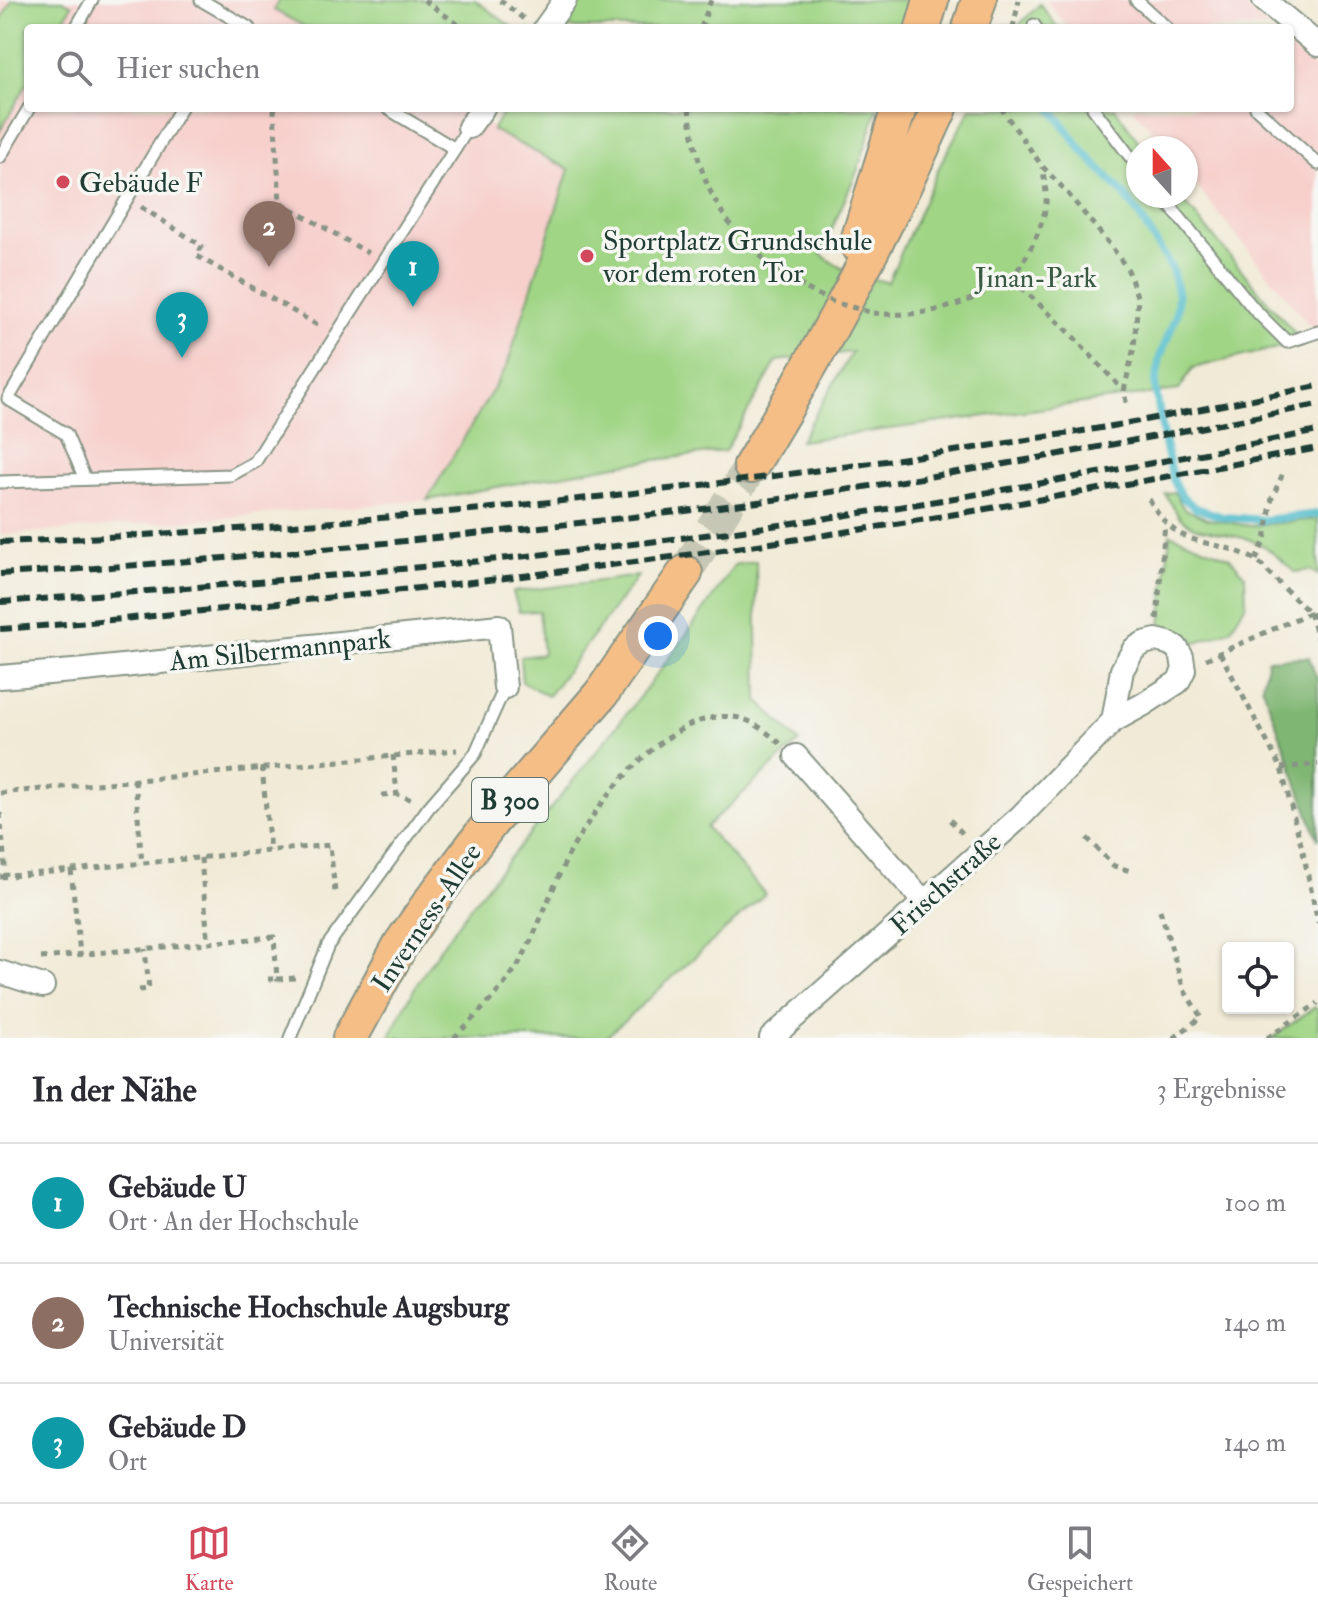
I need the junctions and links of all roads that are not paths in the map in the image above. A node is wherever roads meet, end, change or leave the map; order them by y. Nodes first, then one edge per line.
1 (92, 0) edge
2 (201, 0) edge
3 (565, 0) edge
4 (931, 0) edge
5 (979, 0) edge
6 (1136, 0) edge
7 (1264, 0) edge
8 (230, 23) edge
9 (78, 24) edge
10 (548, 24) edge
11 (924, 24) edge
12 (971, 24) edge
13 (1163, 24) edge
14 (1293, 24) edge
15 (1294, 25) edge
16 (1318, 45) edge
17 (27, 112) edge
18 (179, 112) edge
19 (394, 112) edge
20 (480, 112) edge
21 (898, 112) edge
22 (938, 112) edge
23 (1096, 112) edge
24 (1260, 112) edge
25 (469, 127) joint
26 (455, 149) junction
27 (1126, 151) edge
28 (0, 157) edge
29 (1318, 164) edge
30 (1172, 208) edge
31 (832, 325) junction
32 (1318, 332) edge
33 (751, 466) tunnel mouth
34 (85, 479) junction
35 (0, 482) edge
36 (685, 573) tunnel mouth
37 (0, 677) edge
38 (505, 687) joint
39 (1113, 721) junction
40 (796, 756) road end
41 (924, 902) junction
42 (0, 972) edge
43 (43, 986) dead end
44 (290, 1038) edge
45 (350, 1038) edge
46 (771, 1038) edge

1 - 9 lane
2 - 8 lane
3 - 10 street
4 - 11 main road
5 - 12 main road
6 - 13 lane
7 - 14 street
15 - 16 street
17 - 28 lane
18 - 34 lane
19 - 26 lane
20 - 25 street
21 - 31 main road
22 - 31 main road
23 - 27 lane
24 - 29 lane
25 - 26 lane
26 - 34 lane
30 - 32 lane
31 - 33 main road
34 - 35 lane
36 - 45 main road, Inverness-Allee / B 300
37 - 38 street, Am Silbermannpark
38 - 44 lane
39 - 39 street, Frischstraße
39 - 41 street, Frischstraße
40 - 41 street
41 - 46 street, Frischstraße
42 - 43 street

